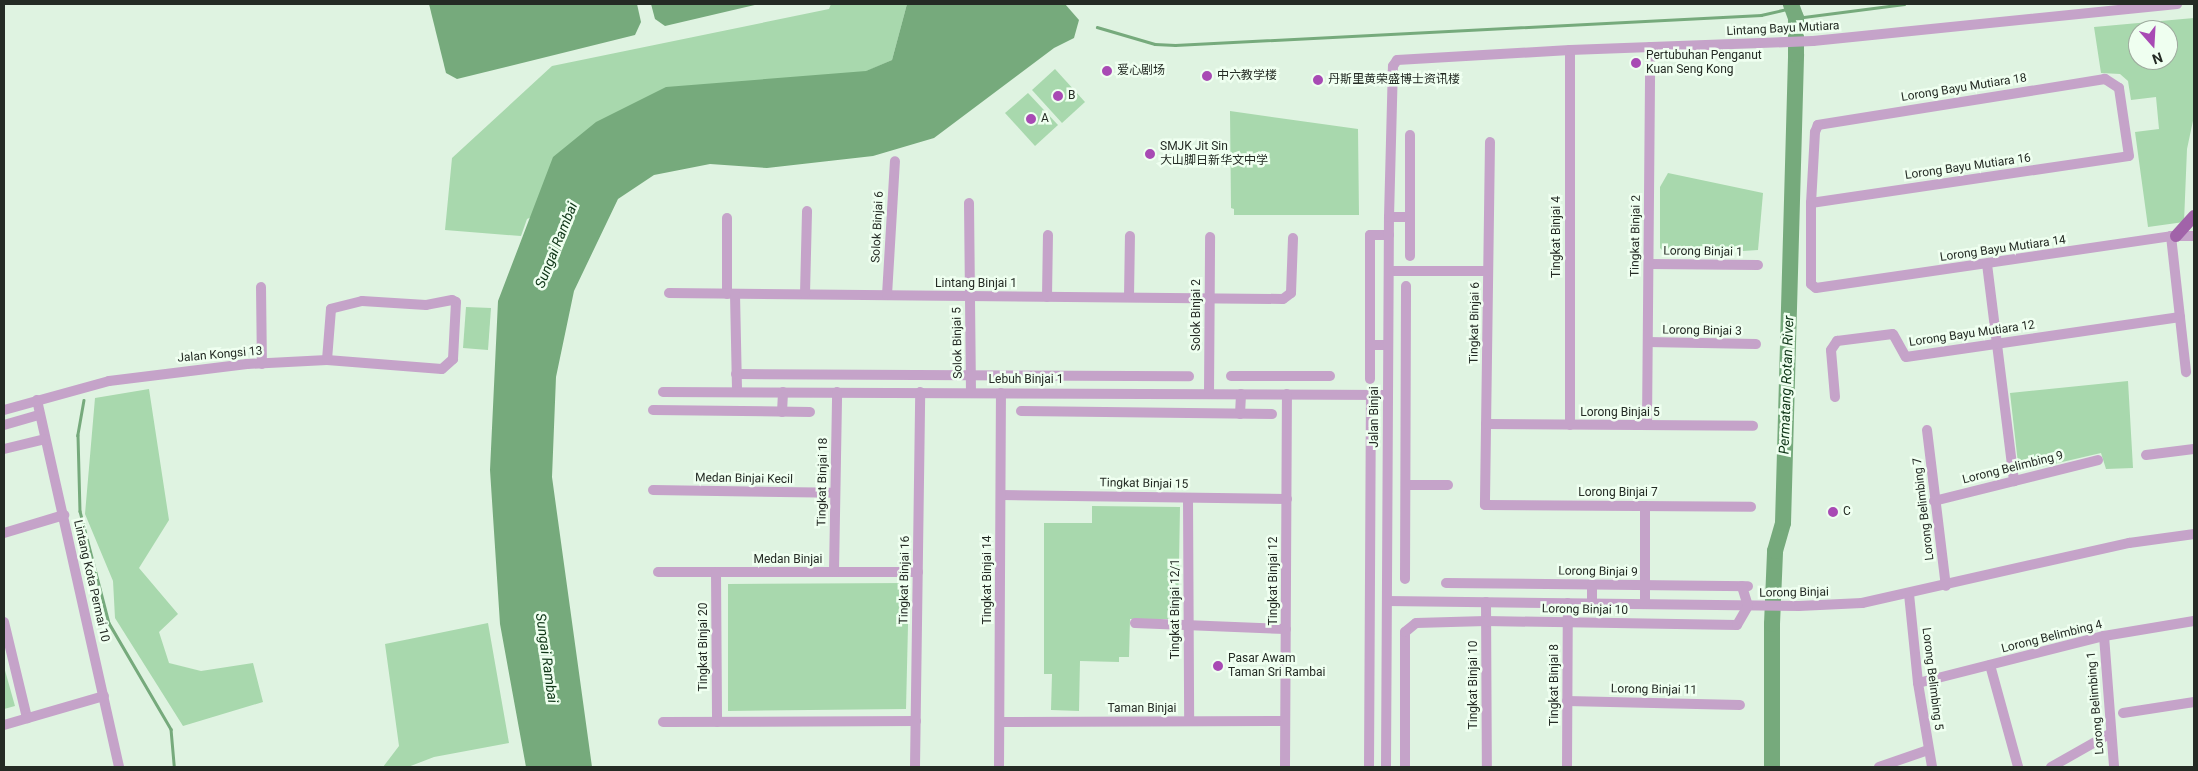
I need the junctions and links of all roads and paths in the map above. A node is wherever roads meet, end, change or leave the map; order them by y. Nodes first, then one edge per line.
1 (2177, 4) edge
2 (1650, 47) junction
3 (1570, 50) junction
4 (1393, 66) joint
5 (1410, 135) dead end
6 (1490, 142) dead end
7 (2129, 156) joint
8 (895, 161) dead end
9 (969, 202) dead end
10 (1811, 203) junction
11 (807, 211) dead end
12 (2194, 216) edge
13 (1389, 217) junction
14 (1410, 217) junction
15 (727, 218) dead end
16 (1048, 235) dead end
17 (1389, 235) junction
18 (1130, 236) dead end
19 (2173, 236) junction
20 (2194, 236) edge
21 (1210, 237) dead end
22 (1293, 238) dead end
23 (1410, 256) dead end
24 (1648, 264) junction
25 (1987, 264) junction
26 (1758, 265) dead end
27 (1389, 271) junction
28 (1488, 271) junction
29 (1406, 286) dead end
30 (261, 287) dead end
31 (669, 293) dead end
32 (731, 294) junction
33 (805, 294) junction
34 (887, 295) junction
35 (970, 296) junction
36 (1047, 297) junction
37 (1129, 297) junction
38 (1210, 298) junction
39 (2180, 317) junction
40 (1406, 327) junction
41 (1388, 328) junction
42 (1648, 342) junction
43 (1756, 344) dead end
44 (1999, 344) junction
45 (1370, 345) junction
46 (1388, 345) junction
47 (327, 360) junction
48 (262, 364) junction
49 (2186, 372) dead end
50 (736, 374) junction
51 (970, 376) junction
52 (1189, 376) dead end
53 (1231, 376) dead end
54 (1252, 376) junction
55 (1330, 376) dead end
56 (1370, 379) dead end
57 (663, 392) dead end
58 (737, 392) junction
59 (783, 392) junction
60 (837, 392) junction
61 (920, 392) junction
62 (971, 393) junction
63 (1002, 393) junction
64 (1053, 393) junction
65 (1209, 394) junction
66 (1241, 394) junction
67 (1252, 394) junction
68 (1287, 394) junction
69 (1371, 395) junction
70 (1388, 395) junction
71 (1834, 397) dead end
72 (37, 400) junction
73 (4, 410) edge
74 (653, 410) dead end
75 (1021, 411) dead end
76 (782, 412) junction
77 (810, 412) dead end
78 (1053, 412) junction
79 (1240, 414) junction
80 (1272, 414) dead end
81 (40, 415) junction
82 (1486, 424) junction
83 (4, 425) edge
84 (1570, 425) junction
85 (1647, 425) junction
86 (1753, 426) dead end
87 (1927, 430) dead end
88 (45, 439) junction
89 (4, 449) edge
90 (2194, 449) edge
91 (2146, 455) dead end
92 (2098, 460) dead end
93 (1371, 467) junction
94 (1388, 467) junction
95 (2014, 481) junction
96 (1448, 484) dead end
97 (1406, 485) junction
98 (652, 490) dead end
99 (835, 493) junction
100 (1001, 495) junction
101 (1188, 498) junction
102 (1286, 499) junction
103 (1934, 501) junction
104 (1485, 505) joint
105 (1645, 506) junction
106 (1751, 507) dead end
107 (64, 515) junction
108 (4, 533) edge
109 (2194, 534) edge
110 (1387, 539) junction
111 (1406, 539) junction
112 (658, 572) dead end
113 (716, 572) junction
114 (834, 572) junction
115 (918, 572) junction
116 (1405, 579) dead end
117 (1446, 582) dead end
118 (1500, 583) junction
119 (1592, 584) junction
120 (1645, 585) junction
121 (1946, 586) junction
122 (1909, 594) junction
123 (1387, 601) junction
124 (1486, 602) junction
125 (1500, 603) junction
126 (1568, 604) junction
127 (1592, 604) junction
128 (1645, 604) junction
129 (1752, 606) junction
130 (1486, 621) junction
131 (1568, 621) junction
132 (2194, 621) edge
133 (4, 622) edge
134 (1135, 623) dead end
135 (1189, 625) junction
136 (1286, 629) junction
137 (2104, 636) junction
138 (1990, 665) junction
139 (1386, 670) junction
140 (1405, 670) junction
141 (1918, 684) junction
142 (104, 696) junction
143 (1567, 701) junction
144 (2194, 702) edge
145 (1740, 705) dead end
146 (2123, 713) dead end
147 (27, 718) junction
148 (916, 721) junction
149 (1189, 721) junction
150 (663, 722) dead end
151 (717, 722) junction
152 (1000, 722) junction
153 (1285, 722) junction
154 (4, 725) edge
155 (2111, 733) junction
156 (1928, 750) junction
157 (119, 767) edge
158 (916, 767) edge
159 (999, 767) edge
160 (1285, 767) edge
161 (1369, 767) edge
162 (1386, 767) edge
163 (1405, 767) edge
164 (1487, 767) edge
165 (1567, 767) edge
166 (1879, 767) edge
167 (1932, 767) edge
168 (2018, 767) edge
169 (2051, 767) edge
170 (2114, 767) edge

1 - 2 street, Lintang Bayu Mutiara
2 - 3 street, Lintang Bayu Mutiara
2 - 24 street, Tingkat Binjai 2
3 - 4 street, Lintang Bayu Mutiara
3 - 84 street, Tingkat Binjai 4
4 - 13 street, Jalan Binjai
5 - 14 street
6 - 28 street, Tingkat Binjai 6
7 - 10 street, Lorong Bayu Mutiara 16
7 - 10 street, Lorong Bayu Mutiara 18
8 - 34 street, Solok Binjai 6
9 - 35 street, Solok Binjai 5
10 - 25 street, Lorong Bayu Mutiara 14
11 - 33 street
12 - 19 main road
13 - 14 street
13 - 17 street, Jalan Binjai
14 - 23 street
15 - 32 street
16 - 36 street
17 - 27 street, Jalan Binjai
17 - 45 street
18 - 37 street
19 - 20 street, Lorong Bayu Mutiara 14
19 - 25 street, Lorong Bayu Mutiara 14
19 - 39 street
21 - 38 street, Solok Binjai 2
22 - 38 street, Lintang Binjai 1
24 - 26 street, Lorong Binjai 1
24 - 42 street, Tingkat Binjai 2
25 - 44 street
27 - 28 street
27 - 41 street, Jalan Binjai
28 - 82 street, Tingkat Binjai 6
29 - 40 street
30 - 48 street
31 - 32 street, Lintang Binjai 1
32 - 33 street, Lintang Binjai 1
32 - 50 street
33 - 34 street, Lintang Binjai 1
34 - 35 street, Lintang Binjai 1
35 - 36 street, Lintang Binjai 1
35 - 51 street, Solok Binjai 5
36 - 37 street, Lintang Binjai 1
37 - 38 street, Lintang Binjai 1
38 - 65 street, Solok Binjai 2
39 - 44 street, Lorong Bayu Mutiara 12
39 - 49 street
40 - 41 street
40 - 97 street
41 - 46 street, Jalan Binjai
42 - 43 street, Lorong Binjai 3
42 - 85 street, Tingkat Binjai 2
44 - 71 street, Lorong Bayu Mutiara 12
44 - 95 street
45 - 46 street
45 - 56 street
46 - 70 street, Jalan Binjai
47 - 47 street, Jalan Kongsi 13
47 - 48 street, Jalan Kongsi 13
48 - 72 street, Jalan Kongsi 13
50 - 51 street, Lebuh Binjai 1
50 - 58 street
51 - 52 street, Lebuh Binjai 1
51 - 62 street, Solok Binjai 5
53 - 54 street
54 - 55 street
54 - 67 street
57 - 58 street, Lebuh Binjai 1
58 - 59 street, Lebuh Binjai 1
59 - 60 street, Lebuh Binjai 1
59 - 76 street
60 - 61 street, Lebuh Binjai 1
60 - 99 street, Tingkat Binjai 18
61 - 62 street, Lebuh Binjai 1
61 - 115 street, Tingkat Binjai 16
62 - 63 street, Lebuh Binjai 1
63 - 64 street, Lebuh Binjai 1
63 - 100 street, Tingkat Binjai 14
64 - 65 street, Lebuh Binjai 1
64 - 78 street
65 - 66 street, Lebuh Binjai 1
66 - 67 street, Lebuh Binjai 1
66 - 79 street
67 - 68 street, Lebuh Binjai 1
68 - 69 street, Lebuh Binjai 1
68 - 102 street, Tingkat Binjai 12
69 - 70 street, Lebuh Binjai 1
69 - 93 street
70 - 94 street, Jalan Binjai
72 - 73 street, Jalan Kongsi 13
72 - 81 street, Lintang Kota Permai 10
74 - 76 street
75 - 78 street
76 - 77 street
78 - 79 street
79 - 80 street
81 - 83 street
81 - 88 street, Lintang Kota Permai 10
82 - 84 street, Lorong Binjai 5
82 - 104 street, Tingkat Binjai 6
84 - 85 street, Lorong Binjai 5
85 - 86 street, Lorong Binjai 5
87 - 103 street, Lorong Belimbing 7
88 - 89 street
88 - 107 street, Lintang Kota Permai 10
90 - 91 street
92 - 95 street, Lorong Belimbing 9
93 - 94 street
93 - 161 street
94 - 110 street, Jalan Binjai
95 - 103 street, Lorong Belimbing 9
96 - 97 street
97 - 111 street
98 - 99 street, Medan Binjai Kecil
99 - 114 street, Tingkat Binjai 18
100 - 101 street, Tingkat Binjai 15
100 - 152 street, Tingkat Binjai 14
101 - 102 street, Tingkat Binjai 15
101 - 135 street, Tingkat Binjai 12/1
102 - 136 street, Tingkat Binjai 12
103 - 121 street, Lorong Belimbing 7
104 - 105 street, Lorong Binjai 7
105 - 106 street, Lorong Binjai 7
105 - 120 street
107 - 108 street
107 - 142 street, Lintang Kota Permai 10
109 - 121 street, Lorong Binjai
110 - 111 street
110 - 123 street, Jalan Binjai
111 - 116 street
112 - 113 street, Medan Binjai
113 - 114 street, Medan Binjai
113 - 151 street, Tingkat Binjai 20
114 - 115 street, Medan Binjai
115 - 148 street, Tingkat Binjai 16
117 - 118 street, Lorong Binjai 9
118 - 119 street, Lorong Binjai 9
118 - 125 street
119 - 120 street, Lorong Binjai 9
119 - 127 street
120 - 128 street
120 - 129 street, Lorong Binjai 9
121 - 122 street, Lorong Binjai
122 - 129 street, Lorong Binjai
122 - 141 street, Lorong Belimbing 5
123 - 124 street, Lorong Binjai
123 - 139 street, Jalan Binjai
124 - 125 street, Lorong Binjai
124 - 130 street, Tingkat Binjai 10
125 - 126 street, Lorong Binjai
126 - 127 street, Lorong Binjai
126 - 131 street, Tingkat Binjai 8
127 - 128 street, Lorong Binjai
128 - 129 street, Lorong Binjai
129 - 131 street, Lorong Binjai 10
130 - 131 street, Lorong Binjai 10
130 - 140 street, Lorong Binjai 10
130 - 164 street, Tingkat Binjai 10
131 - 143 street, Tingkat Binjai 8
132 - 137 street, Lorong Belimbing 4
133 - 147 street
134 - 135 street
135 - 136 street
135 - 149 street, Tingkat Binjai 12/1
136 - 153 street, Tingkat Binjai 12
137 - 138 street, Lorong Belimbing 4
137 - 155 street, Lorong Belimbing 1
138 - 141 street, Lorong Belimbing 4
138 - 168 street
139 - 140 street
139 - 162 street, Jalan Binjai
140 - 163 street
141 - 156 street, Lorong Belimbing 5
142 - 147 street
142 - 157 street, Lintang Kota Permai 10
143 - 145 street, Lorong Binjai 11
143 - 165 street, Tingkat Binjai 8
144 - 146 street
147 - 154 street
148 - 151 street
148 - 158 street, Tingkat Binjai 16
149 - 152 street, Taman Binjai
149 - 153 street, Taman Binjai
150 - 151 street
152 - 159 street, Tingkat Binjai 14
153 - 160 street, Tingkat Binjai 12
155 - 169 street
155 - 170 street, Lorong Belimbing 1
156 - 166 street
156 - 167 street, Lorong Belimbing 5

